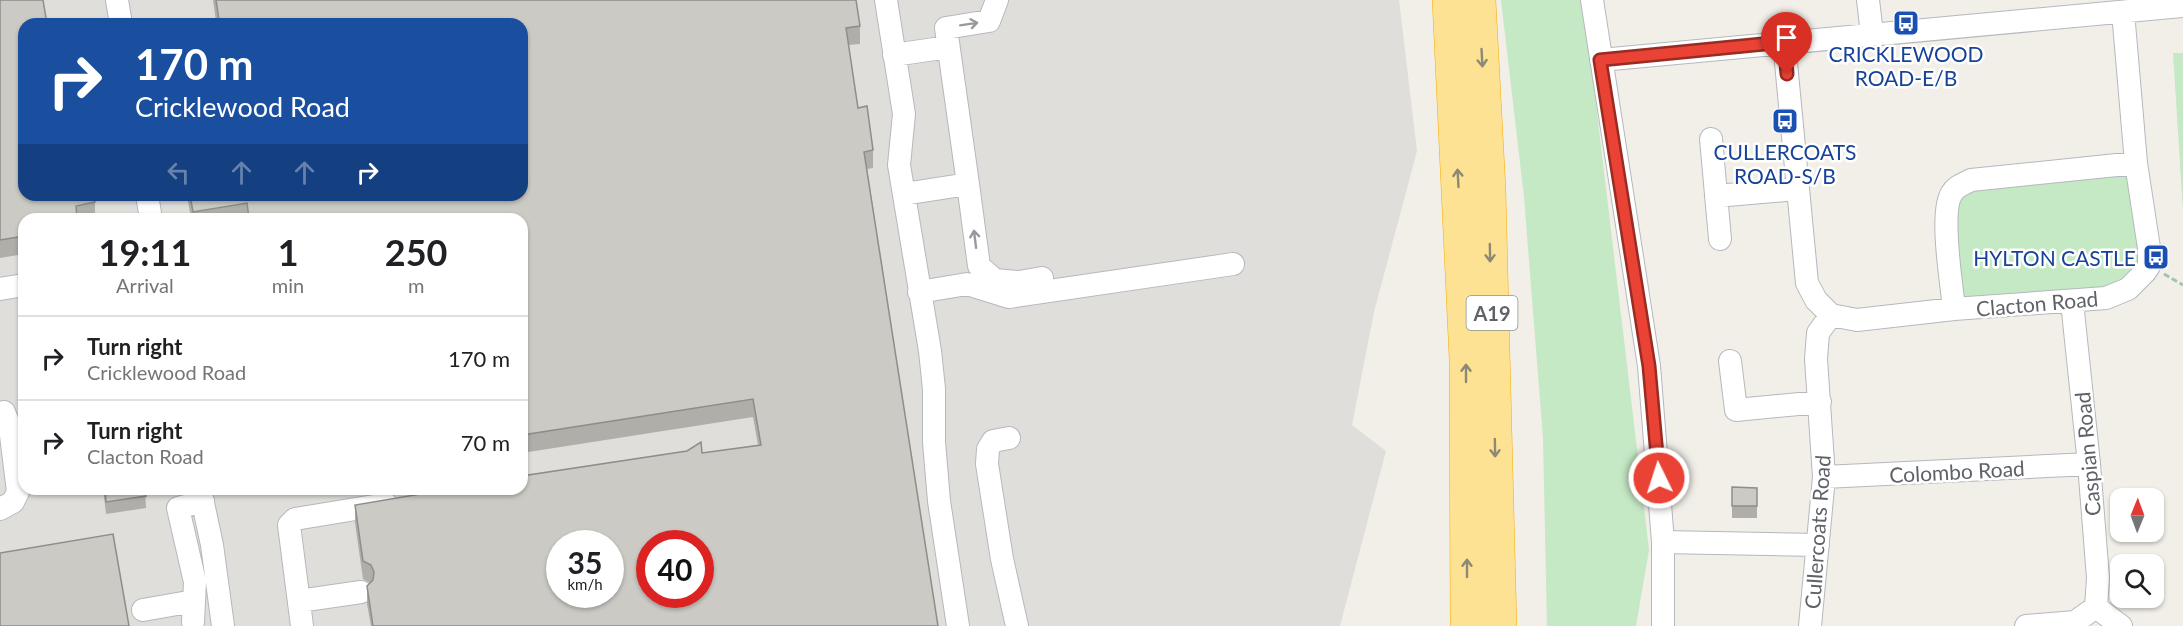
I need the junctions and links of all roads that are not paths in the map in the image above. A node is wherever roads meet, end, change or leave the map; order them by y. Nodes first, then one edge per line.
1 (117, 0) edge
2 (885, 0) edge
3 (997, 0) edge
4 (1449, 0) edge
5 (1479, 0) edge
6 (1592, 0) edge
7 (1868, 0) edge
8 (2183, 6) edge
9 (2123, 12) junction
10 (120, 18) edge
11 (1872, 34) junction
12 (1784, 42) junction
13 (948, 47) junction
14 (894, 55) junction
15 (1600, 60) junction
16 (1711, 139) dead end
17 (2136, 164) junction
18 (968, 184) junction
19 (1797, 189) junction
20 (904, 194) junction
21 (1716, 196) junction
22 (1720, 238) dead end
23 (1192, 256) dead end
24 (1233, 264) dead end
25 (18, 286) edge
26 (0, 289) edge
27 (919, 292) junction
28 (2072, 302) junction
29 (1954, 309) junction
30 (1831, 315) junction
31 (1730, 361) dead end
32 (1820, 402) junction
33 (0, 413) edge
34 (1009, 438) dead end
35 (2090, 464) junction
36 (1824, 477) junction
37 (201, 495) edge
38 (405, 501) edge
39 (0, 509) edge
40 (1663, 542) junction
41 (1818, 545) junction
42 (361, 592) dead end
43 (299, 601) junction
44 (2096, 607) junction
45 (143, 610) dead end
46 (194, 616) edge
47 (223, 622) edge
48 (302, 626) edge
49 (958, 626) edge
50 (1017, 626) edge
51 (1467, 626) edge
52 (1500, 626) edge
53 (1663, 626) edge
54 (1810, 626) edge
55 (2026, 626) edge
56 (2121, 626) edge

1 - 10 street
2 - 14 street
13 -> 3 street
51 -> 4 highway, A19
5 -> 52 highway, A19
6 - 15 street
7 - 11 street
8 - 9 street
9 - 11 street
9 - 17 street, Clacton Road
11 - 12 street
12 - 15 street
12 - 19 street
13 - 14 street
13 - 18 street
14 - 20 street
15 - 40 street
16 - 21 street
17 - 28 street, Clacton Road
17 - 29 street, Clacton Road
18 - 20 street
23 -> 18 street
19 - 21 street
19 - 30 street
20 - 27 street
21 - 22 street
24 - 27 street
25 - 26 street
27 - 49 street
28 - 29 street, Clacton Road
28 - 35 street, Caspian Road
29 - 30 street, Clacton Road
30 - 32 street, Cullercoats Road
31 - 32 street
32 - 36 street, Cullercoats Road
33 - 39 street
34 - 50 street
35 - 36 street, Colombo Road
35 - 44 street, Caspian Road
36 - 41 street, Cullercoats Road
37 - 46 street
37 - 47 street
38 - 43 street
40 - 41 street
40 - 53 street
41 - 54 street, Cullercoats Road
42 - 43 street
43 - 48 street
44 - 55 street
44 - 56 street
45 - 46 street
46 - 47 street

